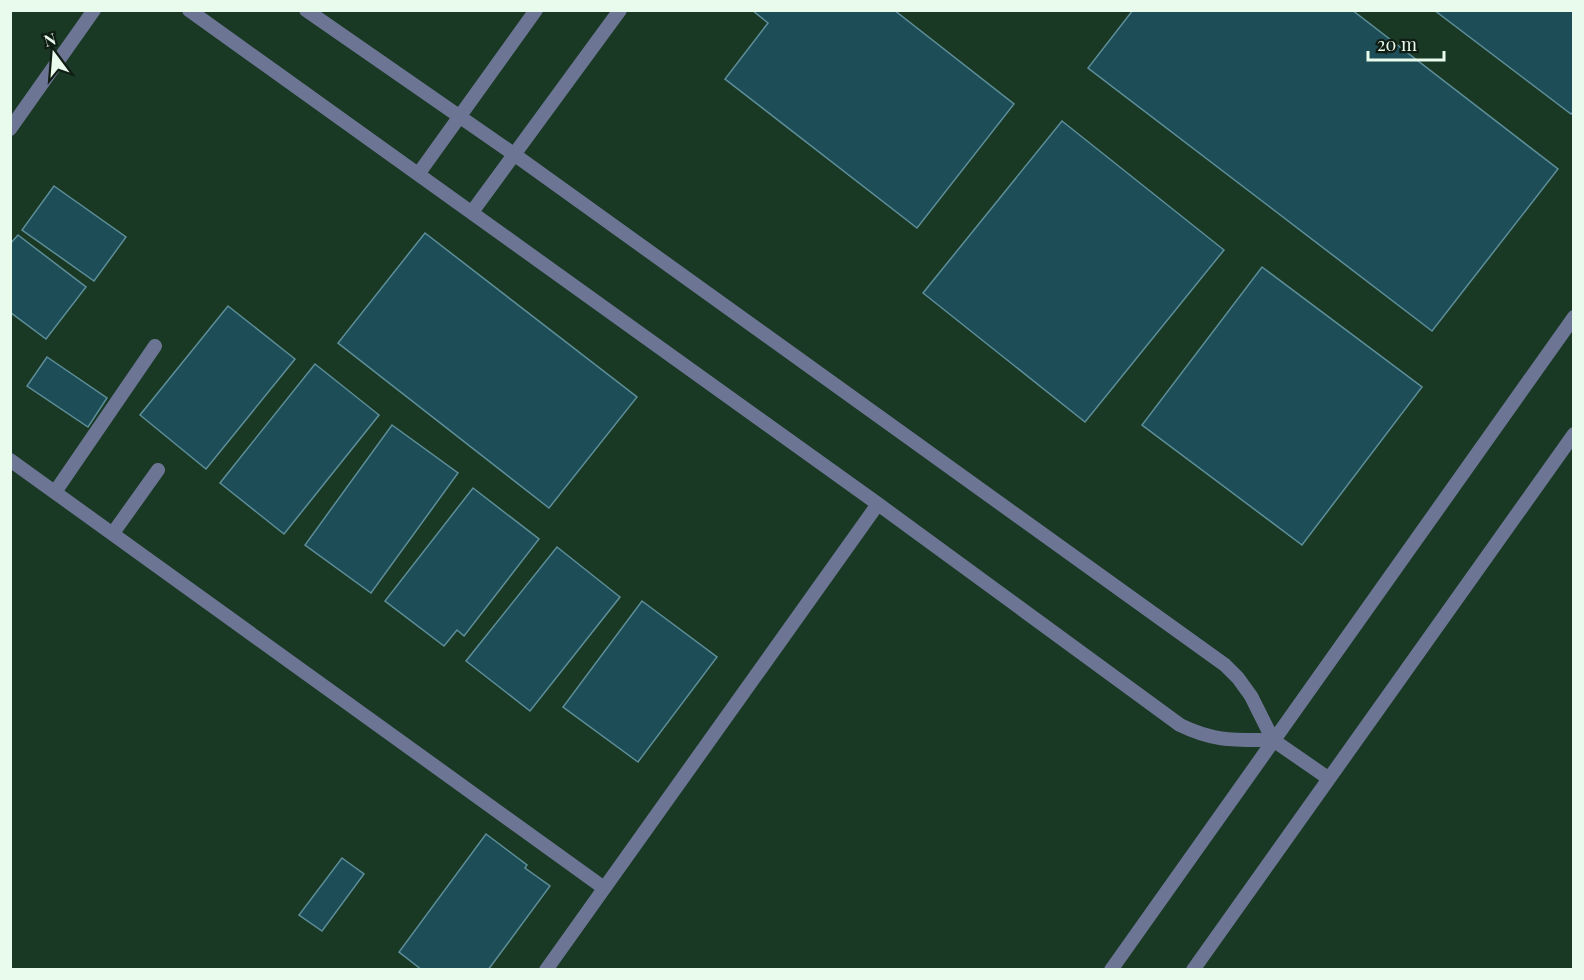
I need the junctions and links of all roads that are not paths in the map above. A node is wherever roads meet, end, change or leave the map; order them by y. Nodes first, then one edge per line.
1 (93, 10) edge
2 (189, 10) edge
3 (306, 10) edge
4 (536, 10) edge
5 (620, 10) edge
6 (460, 117) junction
7 (10, 129) edge
8 (515, 156) junction
9 (418, 173) junction
10 (472, 212) junction
11 (1574, 317) edge
12 (155, 346) dead end
13 (1574, 434) edge
14 (10, 460) edge
15 (158, 470) dead end
16 (55, 492) junction
17 (878, 504) junction
18 (113, 533) junction
19 (1273, 740) junction
20 (1328, 778) junction
21 (604, 888) junction
22 (546, 969) edge
23 (1111, 969) edge
24 (1193, 969) edge

1 - 7 lane
2 - 9 lane
3 - 6 lane
4 - 6 lane
5 - 8 lane
6 - 8 lane
6 - 9 lane
8 - 10 lane
8 - 19 lane
9 - 10 lane
10 - 17 lane
11 - 19 lane
12 - 16 lane
13 - 20 lane
14 - 16 lane
15 - 18 lane
16 - 18 lane
17 - 19 lane
17 - 21 lane
18 - 21 lane
19 - 20 lane
19 - 23 lane
20 - 24 lane
21 - 22 lane

